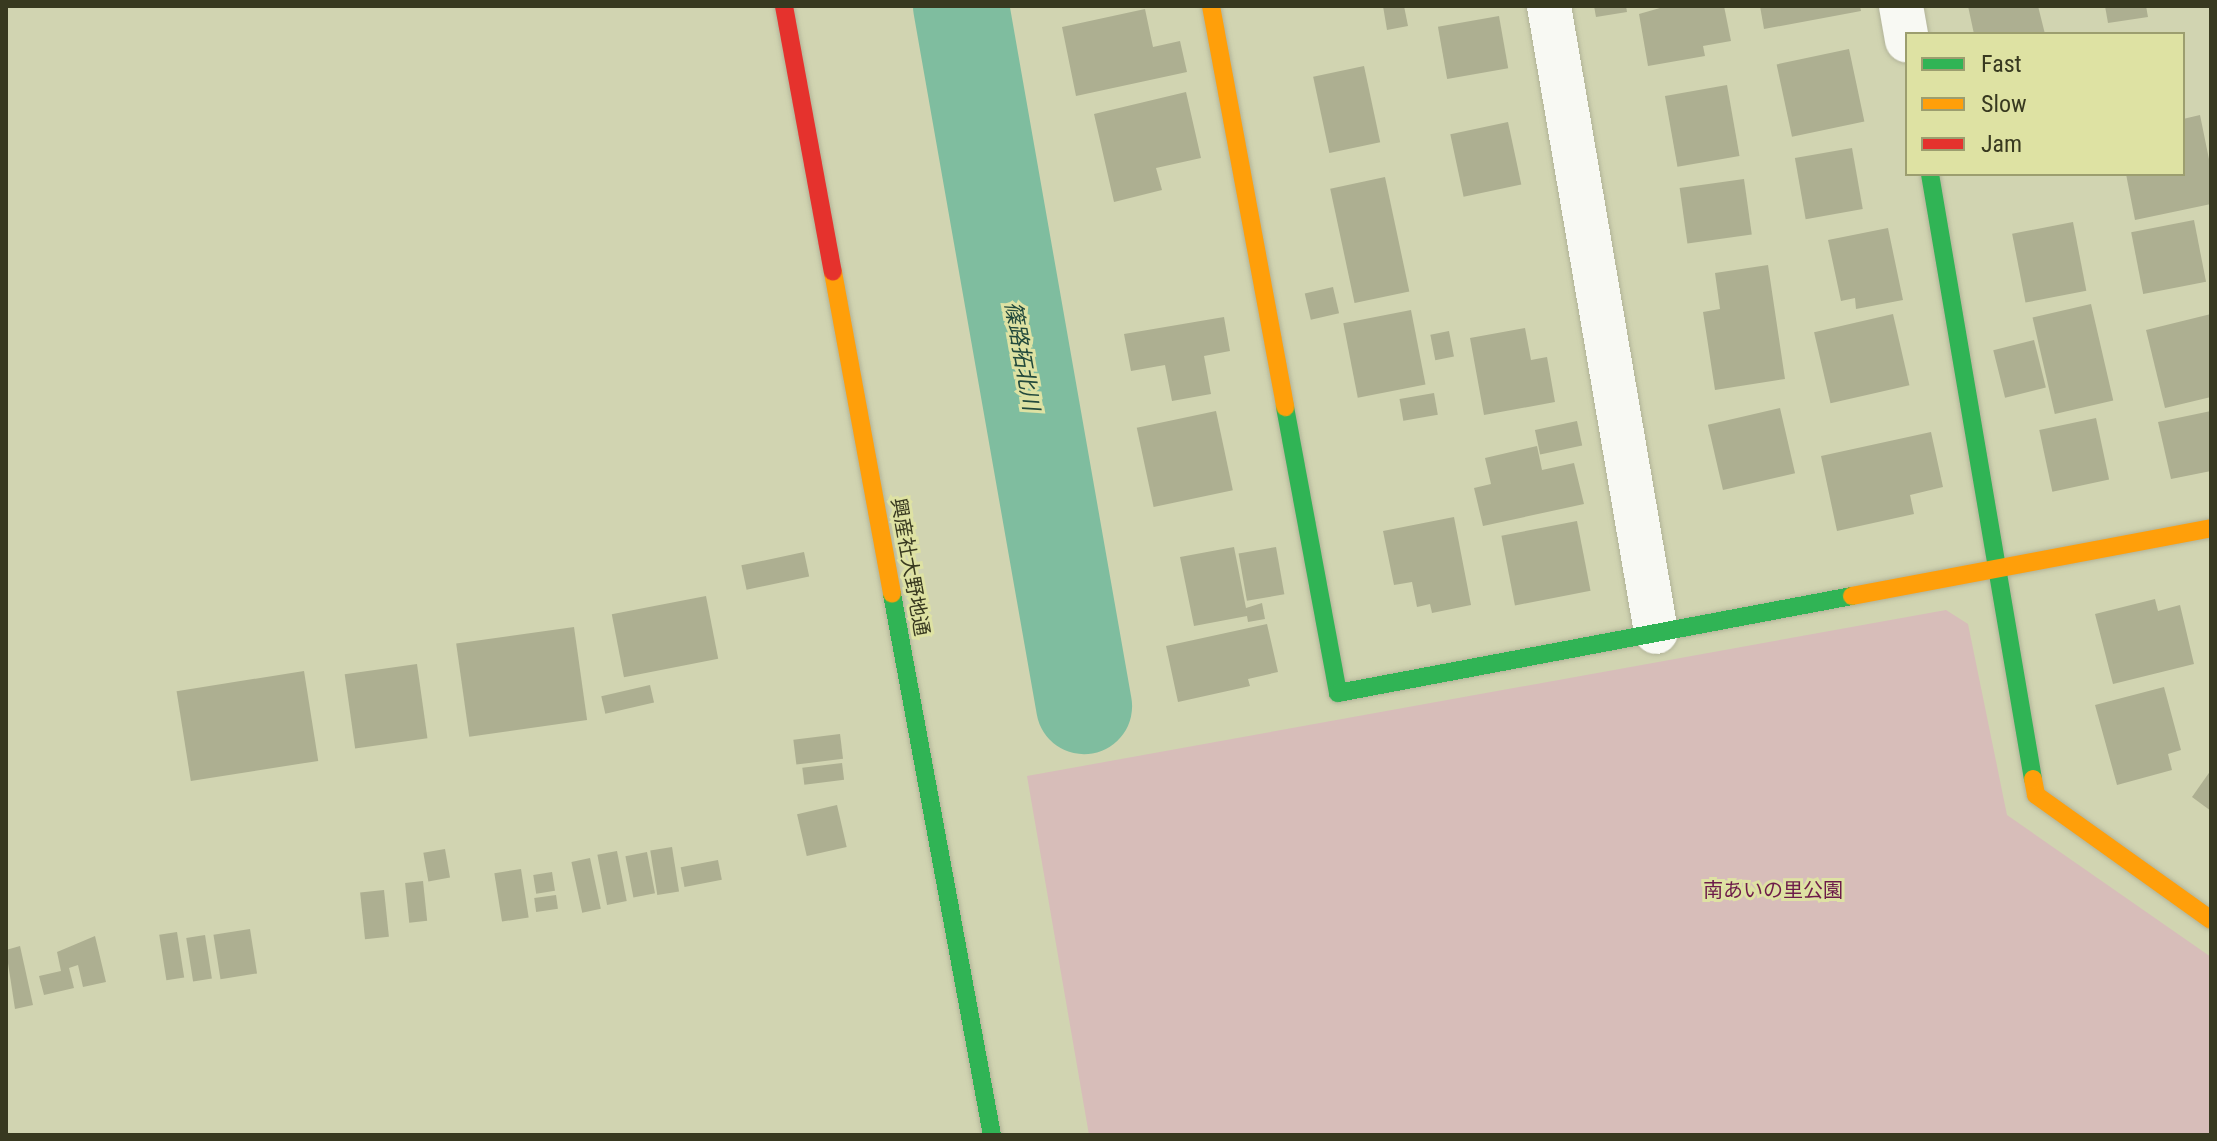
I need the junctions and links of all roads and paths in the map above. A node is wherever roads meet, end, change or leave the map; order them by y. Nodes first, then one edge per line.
1 (784, 6) edge
2 (1211, 6) edge
3 (1549, 6) edge
4 (1901, 6) edge
5 (1906, 32) edge
6 (1930, 176) edge
7 (2211, 528) edge
8 (1997, 568) junction
9 (1656, 632) junction
10 (2211, 920) edge
11 (992, 1135) edge

1 - 11 street, 興産社大野地通
2 - 9 street
3 - 9 street
4 - 5 street
6 - 8 street
7 - 8 street
8 - 9 street
8 - 10 street

